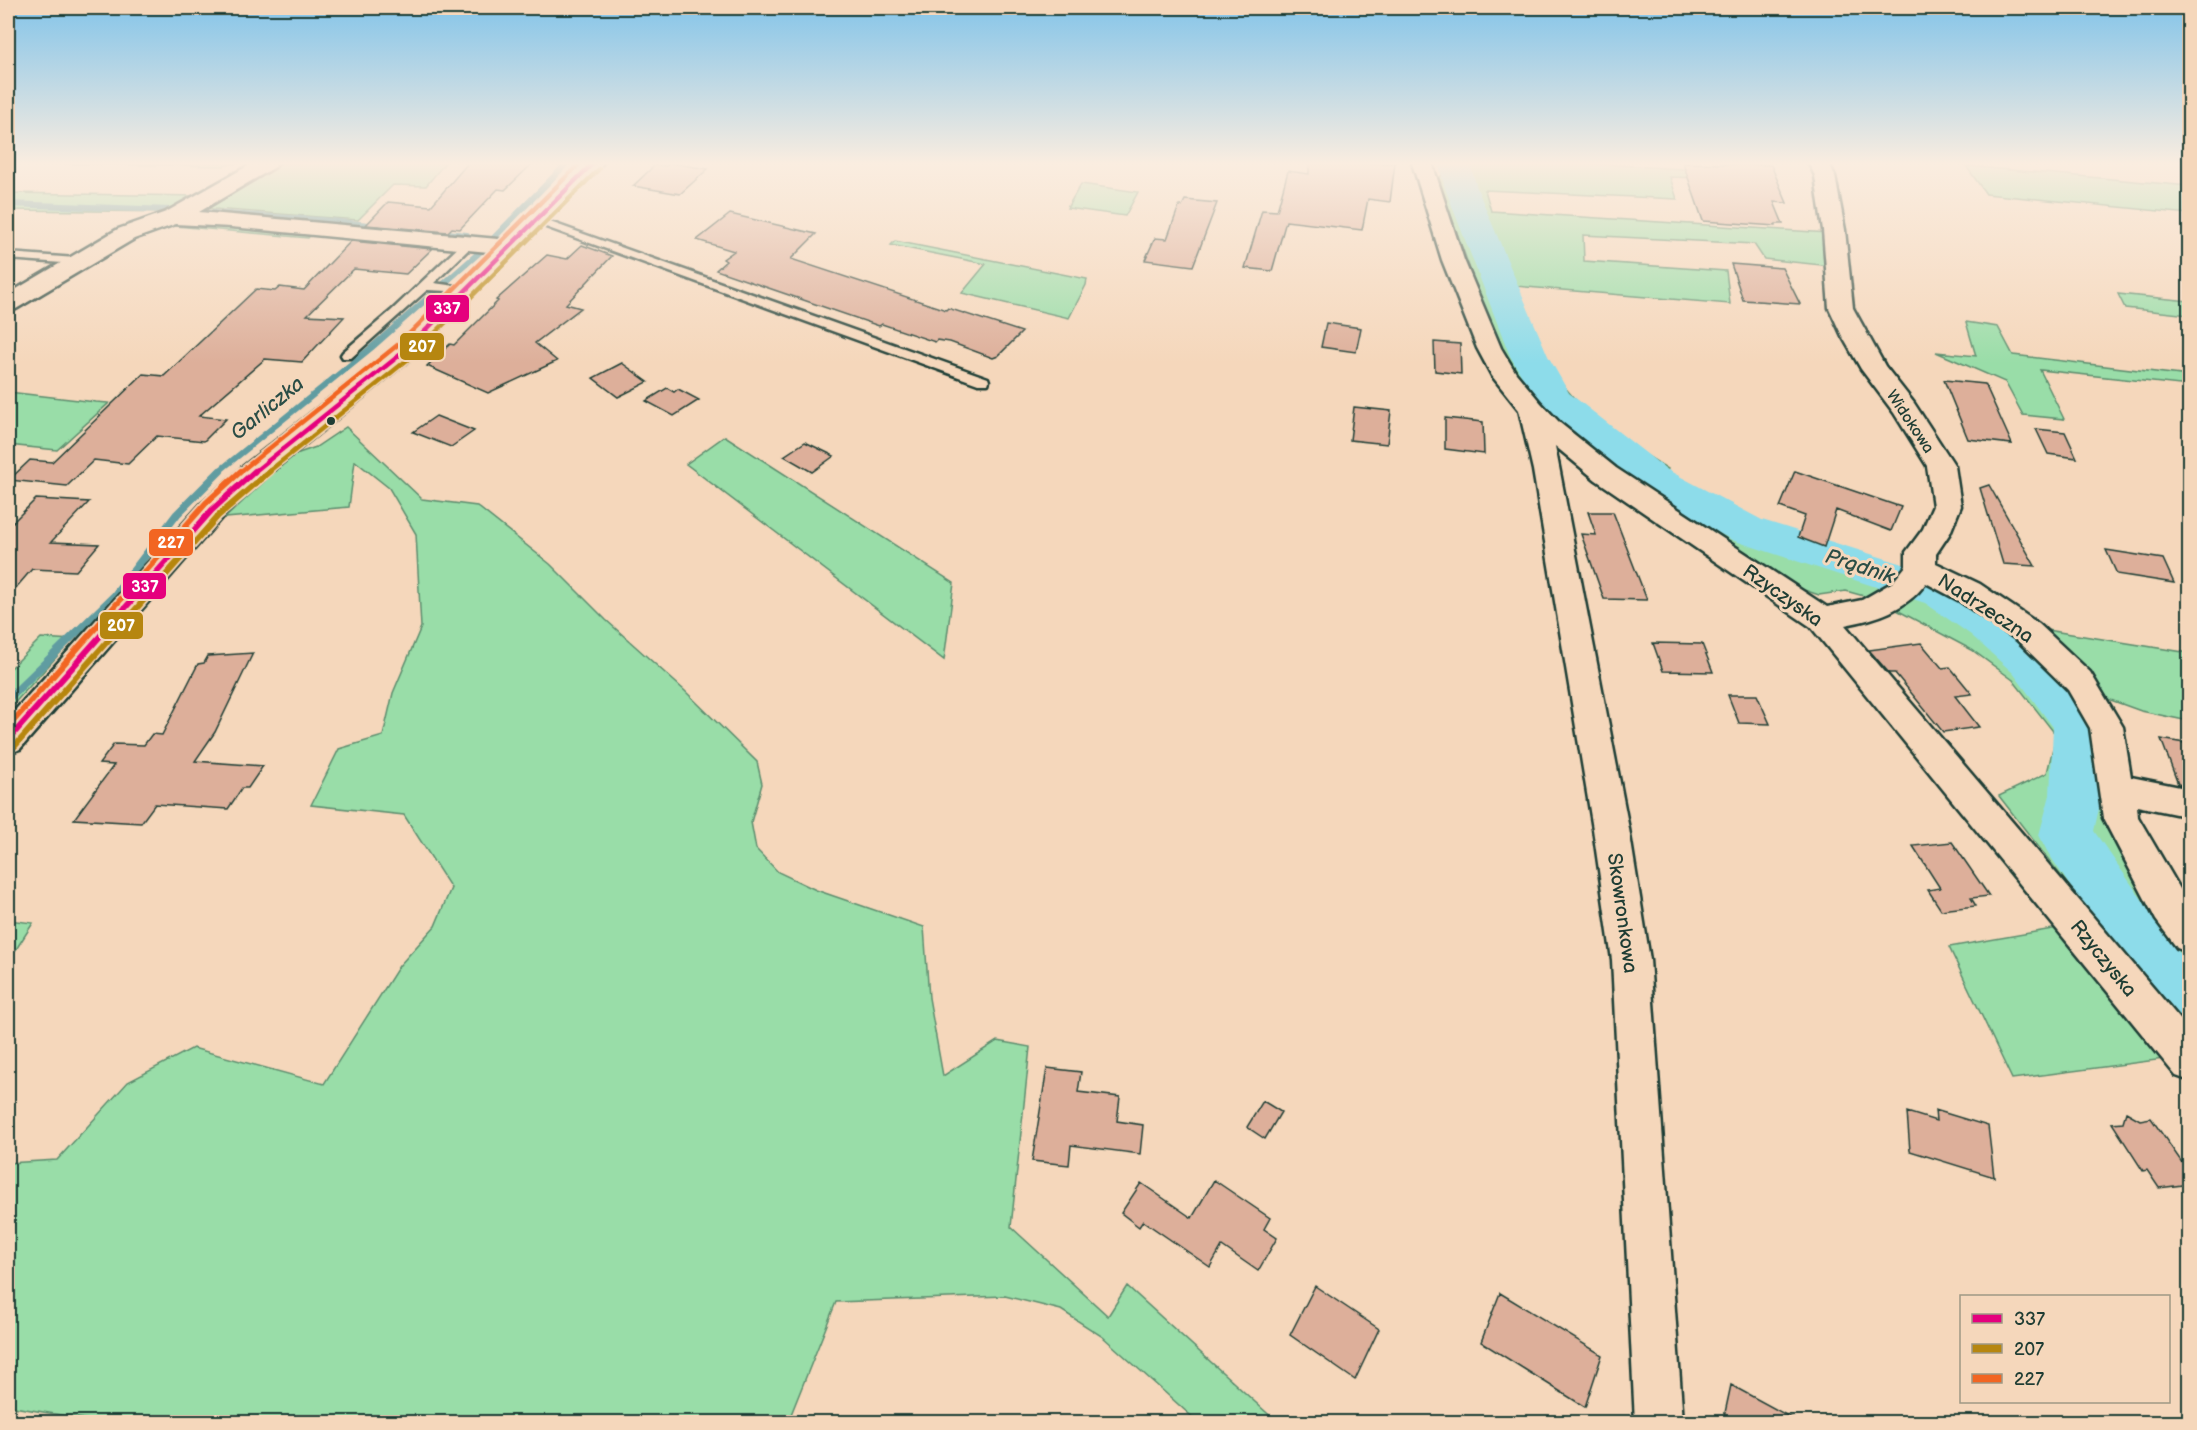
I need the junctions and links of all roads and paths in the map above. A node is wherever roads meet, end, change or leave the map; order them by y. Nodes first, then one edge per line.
1 (138, 230) edge
2 (331, 230) edge
3 (517, 230) edge
4 (563, 230) edge
5 (1443, 230) edge
6 (1834, 230) edge
7 (487, 245) junction
8 (8, 256) edge
9 (76, 261) junction
10 (427, 286) junction
11 (459, 289) junction
12 (8, 304) edge
13 (347, 355) dead end
14 (983, 381) dead end
15 (1532, 410) junction
16 (1913, 577) junction
17 (1822, 619) junction
18 (8, 740) edge
19 (2116, 788) junction
20 (2190, 803) edge
21 (2190, 936) edge
22 (2190, 1062) edge
23 (1659, 1422) edge

1 - 9 street
2 - 7 street
3 - 7 street
4 - 14 lane
5 - 15 street, Rzyczyska
6 - 16 street, Widokowa
7 - 10 lane
7 - 11 street
8 - 9 lane
9 - 12 street
10 - 11 lane
10 - 13 lane
11 - 18 street
15 - 17 street, Rzyczyska
15 - 23 street, Skowronkowa
16 - 17 street
16 - 19 street, Nadrzeczna
17 - 22 street, Rzyczyska
19 - 20 street
19 - 21 street, Nadrzeczna

